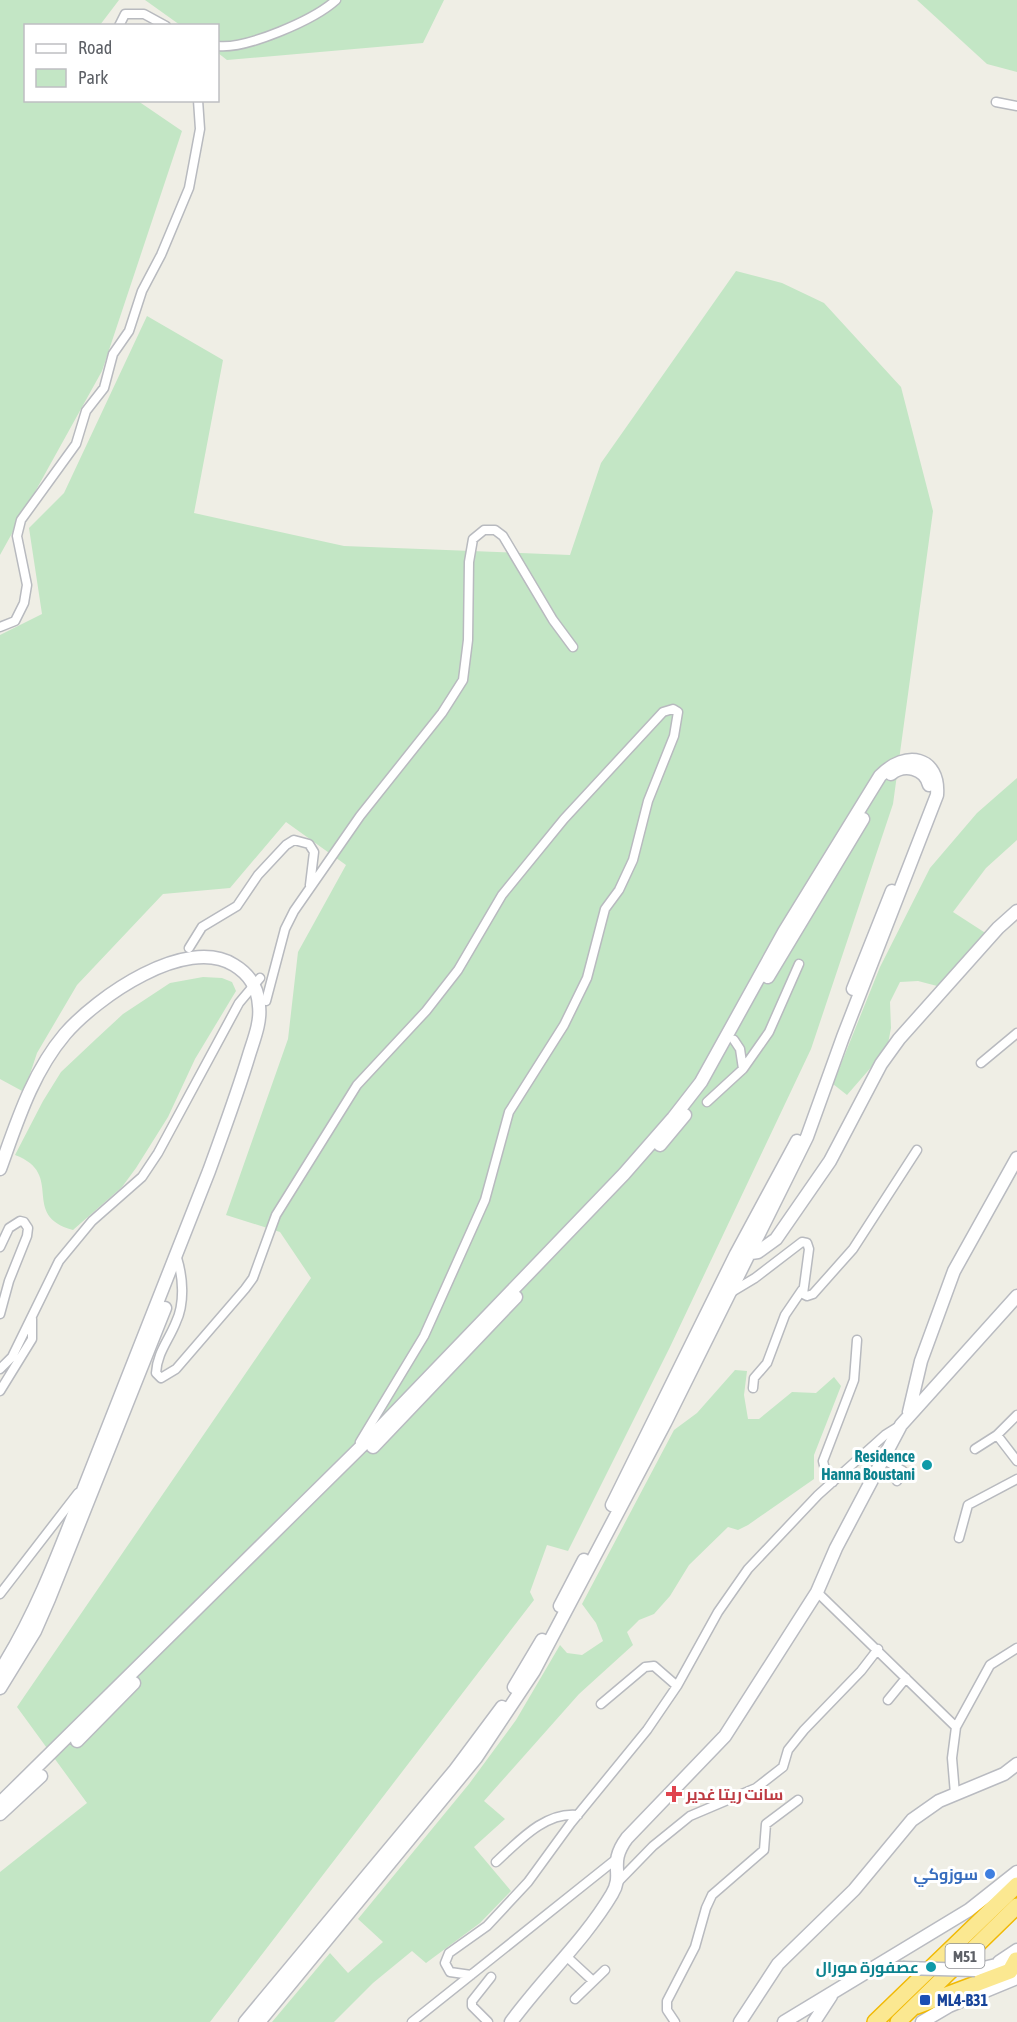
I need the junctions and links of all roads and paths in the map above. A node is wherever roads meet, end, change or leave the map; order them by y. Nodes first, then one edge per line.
1 (336, 0) edge
2 (120, 24) edge
3 (161, 24) edge
4 (219, 46) edge
5 (198, 102) edge
6 (996, 102) dead end
7 (1017, 106) edge
8 (0, 627) edge
9 (573, 647) dead end
10 (914, 764) junction
11 (310, 885) junction
12 (1017, 911) edge
13 (189, 948) junction
14 (799, 963) dead end
15 (148, 972) junction
16 (256, 981) junction
17 (266, 1002) junction
18 (1017, 1033) edge
19 (734, 1040) junction
20 (981, 1063) dead end
21 (743, 1069) junction
22 (707, 1102) dead end
23 (917, 1150) dead end
24 (1016, 1166) edge
25 (0, 1169) edge
26 (0, 1247) edge
27 (742, 1254) junction
28 (178, 1263) junction
29 (802, 1290) junction
30 (721, 1296) junction
31 (1017, 1296) edge
32 (0, 1314) edge
33 (32, 1319) junction
34 (857, 1340) dead end
35 (0, 1369) edge
36 (753, 1388) dead end
37 (0, 1391) edge
38 (909, 1413) junction
39 (1017, 1415) edge
40 (901, 1425) junction
41 (997, 1435) junction
42 (975, 1449) dead end
43 (883, 1459) junction
44 (1017, 1461) edge
45 (343, 1464) junction
46 (1017, 1479) edge
47 (897, 1481) dead end
48 (833, 1482) junction
49 (85, 1484) junction
50 (959, 1538) dead end
51 (817, 1592) junction
52 (0, 1594) edge
53 (1017, 1648) edge
54 (878, 1650) junction
55 (0, 1671) edge
56 (906, 1678) junction
57 (678, 1686) junction
58 (0, 1688) edge
59 (888, 1700) dead end
60 (601, 1704) dead end
61 (956, 1727) junction
62 (1017, 1764) edge
63 (955, 1794) junction
64 (798, 1800) dead end
65 (0, 1803) edge
66 (0, 1814) edge
67 (578, 1815) junction
68 (615, 1860) junction
69 (496, 1862) dead end
70 (1017, 1872) edge
71 (617, 1883) junction
72 (1017, 1885) edge
73 (1017, 1906) edge
74 (1017, 1950) edge
75 (566, 1956) junction
76 (1017, 1960) edge
77 (993, 1967) junction
78 (871, 1968) junction
79 (605, 1970) dead end
80 (471, 1975) junction
81 (491, 1977) dead end
82 (1017, 1978) edge
83 (593, 1982) junction
84 (834, 1992) junction
85 (575, 1999) dead end
86 (914, 2007) junction
87 (245, 2022) edge
88 (259, 2022) edge
89 (412, 2022) edge
90 (488, 2022) edge
91 (511, 2022) edge
92 (675, 2022) edge
93 (740, 2022) edge
94 (784, 2022) edge
95 (814, 2022) edge
96 (875, 2022) edge
97 (898, 2022) edge
98 (922, 2022) edge

1 - 4 street
2 - 3 street
5 - 8 street
6 - 7 street
9 - 11 street
10 - 19 main road
10 - 27 main road
10 - 45 main road
11 - 13 street
11 - 17 street
12 - 27 main road
13 - 15 main road
13 - 16 main road
14 - 21 street
15 - 16 main road
15 - 25 main road
16 - 17 main road
16 - 28 main road
16 - 33 street
17 - 28 main road
18 - 20 street
19 - 21 street
19 - 66 main road
21 - 22 street
23 - 29 street
24 - 38 main road
26 - 32 street
27 - 30 main road
28 - 45 street
28 - 49 main road
28 - 58 main road
29 - 30 street
29 - 36 street
30 - 87 main road
30 - 88 main road
31 - 38 main road
33 - 35 street
33 - 37 street
34 - 48 street
38 - 40 main road
39 - 41 street
40 - 43 main road
40 - 48 street
41 - 42 street
41 - 44 street
43 - 47 street
43 - 51 main road
45 - 65 main road
46 - 50 street
48 - 57 street
49 - 52 street
49 - 55 main road
51 - 54 street
51 - 68 main road
53 - 61 street
54 - 56 street
54 - 71 street
56 - 59 street
56 - 61 street
57 - 60 street
57 - 67 street
61 - 63 street
62 - 63 main road
63 - 93 main road
64 - 92 street
67 - 69 street
67 - 80 street
68 - 71 main road
68 - 80 street
70 - 78 main road
71 - 75 main road
72 - 96 highway, M51
73 - 86 highway, M51
74 - 77 main road
75 - 83 street
75 - 91 main road
76 - 77 main road
76 - 86 highway
77 - 78 main road, bridge
78 - 84 main road
79 - 83 street
80 - 89 street
81 - 90 street
82 - 98 main road
83 - 85 street
84 - 94 main road
84 - 95 main road
86 - 97 highway, M51

